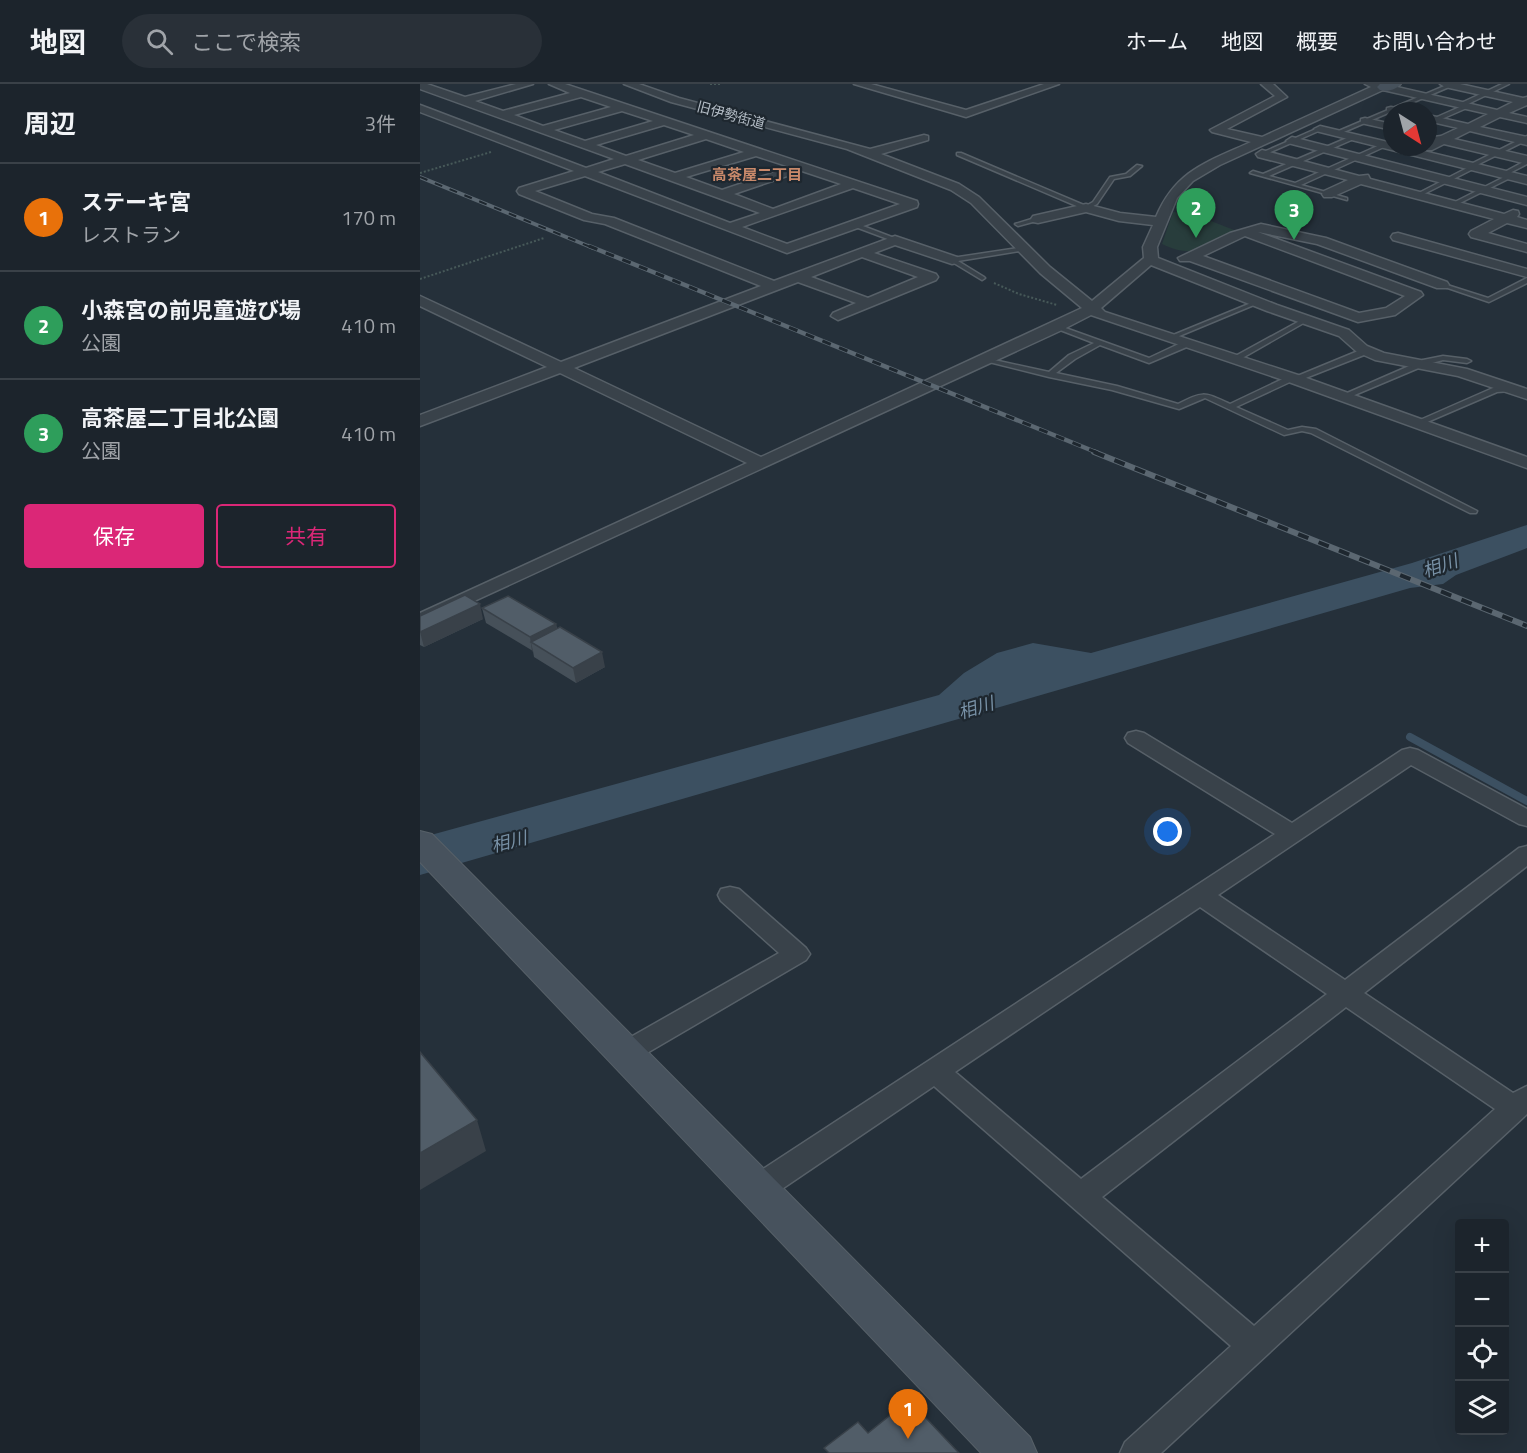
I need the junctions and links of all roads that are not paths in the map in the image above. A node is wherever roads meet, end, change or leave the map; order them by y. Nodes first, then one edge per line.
1 (439, 84) edge
2 (528, 84) edge
3 (554, 84) edge
4 (629, 84) edge
5 (859, 84) edge
6 (1054, 84) edge
7 (1266, 84) edge
8 (1449, 84) edge
9 (1506, 84) edge
10 (1382, 86) edge
11 (422, 87) edge
12 (582, 93) junction
13 (1486, 93) junction
14 (1424, 96) junction
15 (464, 101) junction
16 (670, 101) junction
17 (1526, 101) edge
18 (1411, 102) edge
19 (1464, 105) junction
20 (420, 108) edge
21 (629, 109) junction
22 (1499, 113) junction
23 (1383, 114) edge
24 (503, 115) junction
25 (1437, 118) edge
26 (1527, 120) edge
27 (1365, 121) junction
28 (665, 122) junction
29 (1437, 122) edge
30 (464, 125) junction
31 (1383, 126) edge
32 (1468, 128) junction
33 (544, 129) junction
34 (1320, 129) joint
35 (1337, 133) junction
36 (706, 135) junction
37 (1354, 137) junction
38 (924, 138) dead end
39 (1437, 138) edge
40 (1443, 140) junction
41 (1526, 140) edge
42 (1292, 141) junction
43 (835, 142) junction
44 (1437, 143) edge
45 (1383, 144) edge
46 (585, 145) junction
47 (802, 146) dead end
48 (1383, 147) edge
49 (782, 148) dead end
50 (1263, 148) junction
51 (1326, 150) junction
52 (754, 151) junction
53 (870, 153) junction
54 (1498, 153) junction
55 (959, 154) dead end
56 (1437, 155) edge
57 (546, 156) junction
58 (1410, 156) edge
59 (1356, 158) junction
60 (626, 160) junction
61 (1527, 161) edge
62 (1295, 163) junction
63 (1138, 166) dead end
64 (1390, 166) junction
65 (802, 167) junction
66 (1472, 167) junction
67 (1327, 171) junction
68 (587, 172) junction
69 (1253, 174) dead end
70 (1507, 175) junction
71 (675, 177) junction
72 (1264, 177) junction
73 (1360, 180) junction
74 (1446, 180) junction
75 (1527, 180) edge
76 (854, 184) junction
77 (1296, 185) junction
78 (1482, 190) junction
79 (723, 194) junction
80 (1328, 194) junction
81 (1418, 195) junction
82 (1345, 199) dead end
83 (1527, 201) edge
84 (1454, 204) junction
85 (1527, 206) edge
86 (1086, 208) junction
87 (773, 213) junction
88 (1505, 218) junction
89 (1038, 219) joint
90 (1161, 222) junction
91 (1527, 224) edge
92 (855, 225) junction
93 (1018, 225) joint
94 (730, 227) junction
95 (1003, 228) junction
96 (1245, 232) junction
97 (1398, 237) dead end
98 (895, 240) junction
99 (1526, 247) edge
100 (787, 249) junction
101 (1024, 249) junction
102 (862, 252) junction
103 (1190, 256) junction
104 (952, 260) junction
105 (1151, 260) junction
106 (828, 265) junction
107 (1527, 273) edge
108 (799, 277) junction
109 (982, 278) road end
110 (1527, 280) edge
111 (771, 285) junction
112 (1442, 285) joint
113 (420, 300) edge
114 (1258, 302) junction
115 (868, 303) junction
116 (1086, 305) junction
117 (838, 316) dead end
118 (1305, 320) junction
119 (1057, 327) junction
120 (1170, 338) junction
121 (1099, 343) junction
122 (1186, 344) junction
123 (1366, 351) junction
124 (1234, 359) junction
125 (985, 360) junction
126 (1467, 361) dead end
127 (1419, 365) junction
128 (562, 367) junction
129 (1049, 375) junction
130 (1293, 379) junction
131 (1508, 389) junction
132 (1527, 393) edge
133 (1342, 397) junction
134 (1230, 407) junction
135 (420, 421) edge
136 (1415, 424) junction
137 (760, 463) junction
138 (1527, 463) edge
139 (1473, 511) dead end
140 (420, 620) edge
141 (1136, 738) dead end
142 (1527, 819) edge
143 (1291, 833) junction
144 (420, 842) edge
145 (1527, 854) edge
146 (1199, 894) junction
147 (730, 896) dead end
148 (1346, 993) junction
149 (625, 1053) junction
150 (935, 1071) junction
151 (1521, 1102) edge
152 (759, 1188) junction
153 (1080, 1197) junction
154 (1254, 1346) junction
155 (1014, 1453) edge
156 (1137, 1453) edge

1 - 11 street
2 - 15 street
3 - 12 street
4 - 16 street, 旧伊勢街道
5 - 6 street
7 - 50 street
8 - 13 street
8 - 14 lane
9 - 13 lane
10 - 14 street
10 - 50 street
11 - 15 street
12 - 21 street
12 - 24 street
13 - 17 street
13 - 19 lane
14 - 18 lane
14 - 19 street
15 - 24 street
16 - 21 street
16 - 43 street, 旧伊勢街道
17 - 22 street
19 - 22 street
19 - 25 lane
20 - 30 street
21 - 28 street
21 - 33 street
22 - 26 street
22 - 32 street
23 - 27 lane
24 - 30 street
24 - 33 street
27 - 31 street
27 - 35 lane
28 - 36 street
28 - 46 street
29 - 32 street
30 - 57 street
32 - 40 street
32 - 41 street
33 - 46 street
34 - 35 street
34 - 42 lane
35 - 37 street
36 - 52 street
36 - 60 street
37 - 45 street
37 - 51 lane
38 - 53 street
39 - 40 street
40 - 44 street
40 - 54 street
41 - 54 lane
42 - 50 lane
42 - 51 street
43 - 47 street
43 - 53 street, 旧伊勢街道
46 - 57 street
46 - 60 street
48 - 59 lane
49 - 52 street
50 - 62 street
50 - 90 street
51 - 59 street
51 - 62 lane
52 - 65 street
52 - 71 street
53 - 95 street, 旧伊勢街道
54 - 61 street
54 - 66 lane
55 - 86 lane
56 - 66 street
57 - 68 street
58 - 64 street
59 - 64 street
59 - 67 lane
60 - 68 street
60 - 71 street
61 - 70 lane
62 - 67 street
62 - 72 lane
63 - 86 lane
64 - 73 street
64 - 74 street
65 - 76 street
65 - 79 street
66 - 70 street
66 - 74 lane
67 - 73 street
67 - 77 lane
68 - 94 street
68 - 111 street
69 - 72 lane
70 - 75 street
70 - 78 lane
71 - 79 street
72 - 77 lane
73 - 80 street
73 - 81 street
74 - 78 street
74 - 81 lane
76 - 87 street
76 - 92 street
77 - 80 lane
78 - 83 street
78 - 84 lane
79 - 87 street
80 - 82 lane
81 - 84 street
84 - 88 street
85 - 88 street
86 - 89 street
86 - 90 street
87 - 94 street
88 - 91 street
88 - 99 street
89 - 93 lane
90 - 105 street
92 - 98 lane
92 - 100 street
93 - 95 street
94 - 100 street
95 - 101 street, 旧伊勢街道
96 - 103 street
96 - 103 street
96 - 112 street
97 - 107 street
98 - 102 street
98 - 104 street
100 - 106 street
101 - 104 lane
101 - 116 street, 旧伊勢街道
102 - 106 street
102 - 115 street
103 - 105 street
104 - 109 lane
105 - 114 street
105 - 116 street
106 - 108 street
108 - 111 street
108 - 115 street
110 - 112 lane
111 - 128 street
113 - 128 street
114 - 118 street
114 - 120 lane
115 - 117 street
116 - 119 street
116 - 120 street, 旧伊勢街道
118 - 123 street
118 - 124 lane
119 - 121 lane
119 - 125 street
120 - 122 street, 旧伊勢街道
121 - 122 lane
121 - 129 lane
122 - 124 street, 旧伊勢街道
123 - 127 street
123 - 130 lane
124 - 130 street, 旧伊勢街道
125 - 129 lane
125 - 137 street
126 - 127 lane
127 - 131 street
127 - 133 lane
128 - 135 street
128 - 137 street
129 - 134 lane
130 - 133 street, 旧伊勢街道
130 - 134 lane
131 - 132 street
131 - 136 lane
133 - 136 street, 旧伊勢街道
134 - 139 lane
136 - 138 street, 旧伊勢街道
137 - 140 street
141 - 143 street
142 - 143 street
143 - 146 street
144 - 149 street
145 - 148 street
146 - 148 street
146 - 150 street
147 - 149 street
148 - 151 street
148 - 153 street
149 - 152 street
150 - 152 street
150 - 153 street
151 - 154 street
152 - 155 street
153 - 154 street
154 - 156 street

